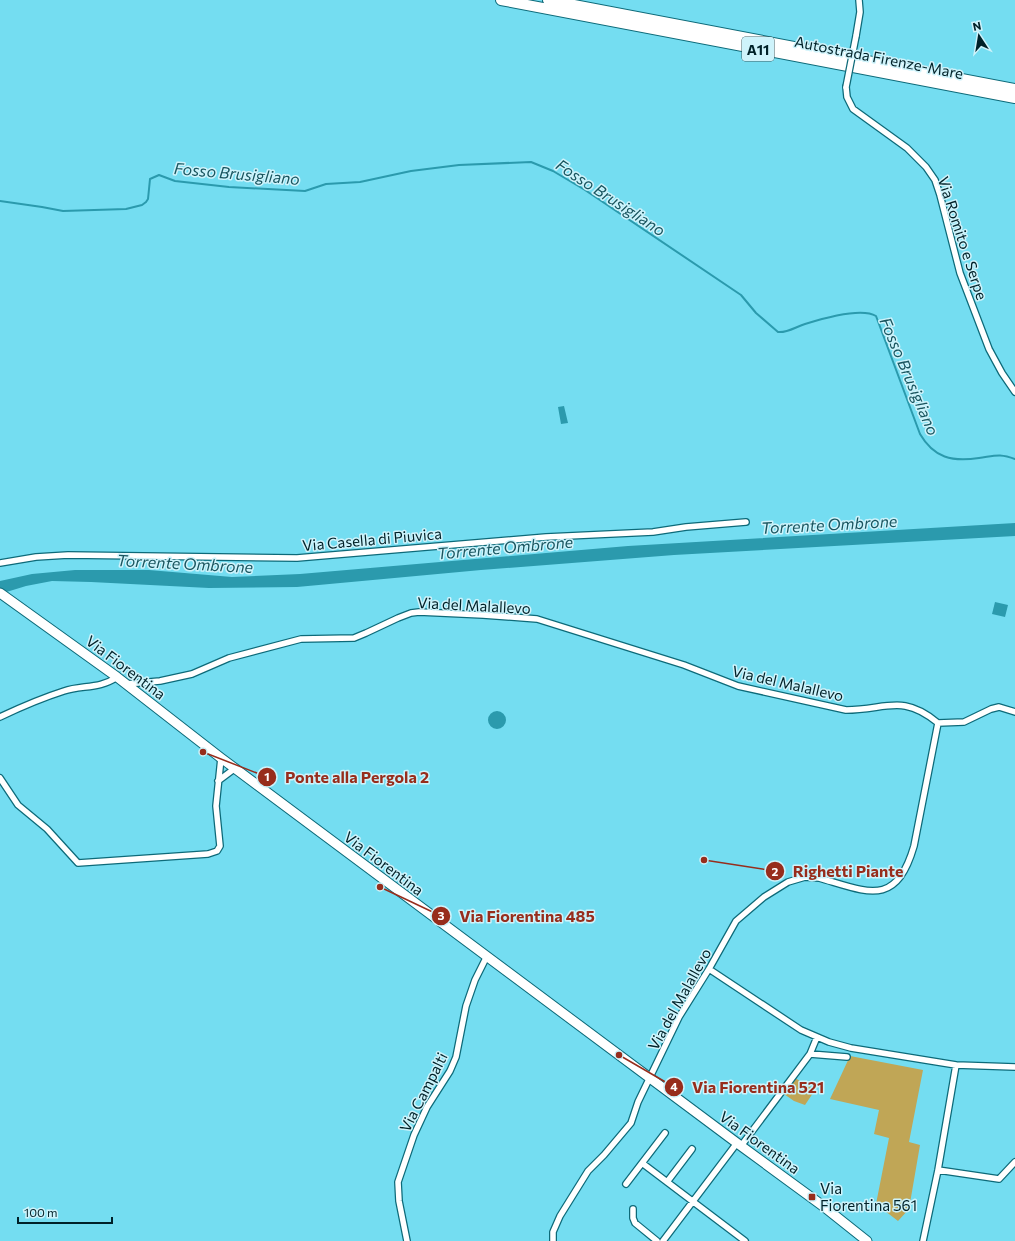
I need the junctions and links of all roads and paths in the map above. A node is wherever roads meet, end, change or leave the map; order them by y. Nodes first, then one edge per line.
1 (501, 0) edge
2 (548, 0) edge
3 (859, 0) edge
4 (1015, 89) edge
5 (1015, 98) edge
6 (1015, 392) edge
7 (746, 522) dead end
8 (0, 563) edge
9 (0, 593) edge
10 (117, 677) junction
11 (126, 684) junction
12 (1015, 712) edge
13 (0, 717) edge
14 (938, 723) junction
15 (221, 758) junction
16 (234, 769) junction
17 (0, 778) edge
18 (218, 781) junction
19 (487, 956) junction
20 (709, 968) junction
21 (817, 1037) junction
22 (810, 1054) junction
23 (846, 1057) dead end
24 (956, 1065) junction
25 (1015, 1067) edge
26 (650, 1078) junction
27 (665, 1133) dead end
28 (739, 1144) junction
29 (692, 1149) dead end
30 (1015, 1162) edge
31 (642, 1163) junction
32 (938, 1170) junction
33 (667, 1182) junction
34 (626, 1184) dead end
35 (692, 1201) junction
36 (633, 1209) dead end
37 (407, 1241) edge
38 (553, 1241) edge
39 (657, 1241) edge
40 (662, 1241) edge
41 (745, 1241) edge
42 (867, 1241) edge
43 (923, 1241) edge

1 - 5 highway, Autostrada Firenze-Mare / A11
2 - 4 highway, Autostrada Firenze-Mare / A11
3 - 6 street, Via Romito e Serpe, bridge
7 - 8 street, Via Casella di Piuvica
9 - 10 main road, Via Fiorentina
10 - 11 main road, Via Fiorentina
10 - 13 street
11 - 14 street, Via del Malallevo
11 - 15 main road, Via Fiorentina
12 - 14 street
14 - 20 street, Via del Malallevo
15 - 16 main road, Via Fiorentina
15 - 18 street
16 - 18 street
16 - 19 main road, Via Fiorentina
17 - 18 street
19 - 26 main road, Via Fiorentina
19 - 37 street, Via Campalti
20 - 21 street
20 - 26 street, Via del Malallevo
21 - 22 street
21 - 24 street
22 - 23 street
22 - 28 street
24 - 25 street
24 - 32 street
26 - 28 main road, Via Fiorentina
26 - 38 street, Via del Malallevo
27 - 31 street
28 - 35 street
28 - 42 main road, Via Fiorentina
29 - 33 street
30 - 32 street
31 - 33 street
31 - 34 street
32 - 43 street
33 - 35 street
35 - 40 street
35 - 41 street
36 - 39 street

